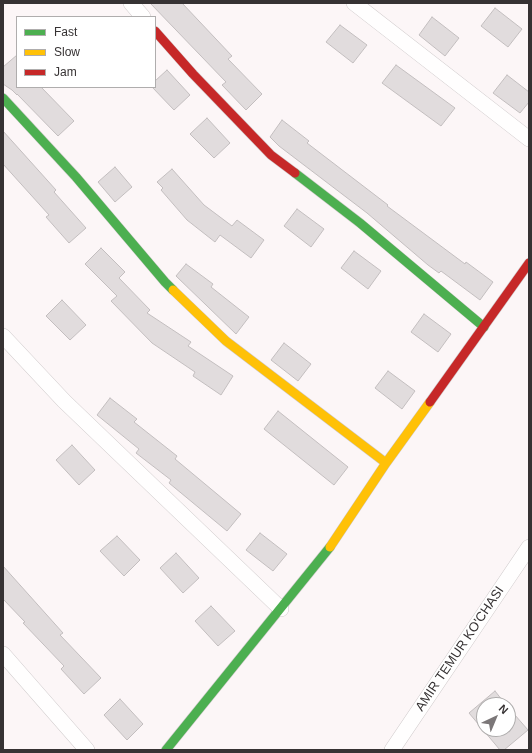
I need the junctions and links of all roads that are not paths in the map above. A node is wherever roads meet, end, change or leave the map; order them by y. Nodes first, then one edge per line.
1 (131, 3) edge
2 (354, 3) edge
3 (142, 16) edge
4 (156, 32) edge
5 (3, 98) edge
6 (529, 139) edge
7 (529, 263) edge
8 (484, 327) junction
9 (3, 336) edge
10 (386, 463) junction
11 (529, 547) edge
12 (281, 609) junction
13 (3, 654) edge
14 (87, 750) edge
15 (166, 750) edge
16 (392, 750) edge

1 - 3 street
2 - 6 street
4 - 8 street
5 - 10 street
7 - 8 street
8 - 10 street
9 - 12 street
10 - 12 street
11 - 16 street, AMIR TEMUR KO'CHASI
12 - 15 street
13 - 14 street

